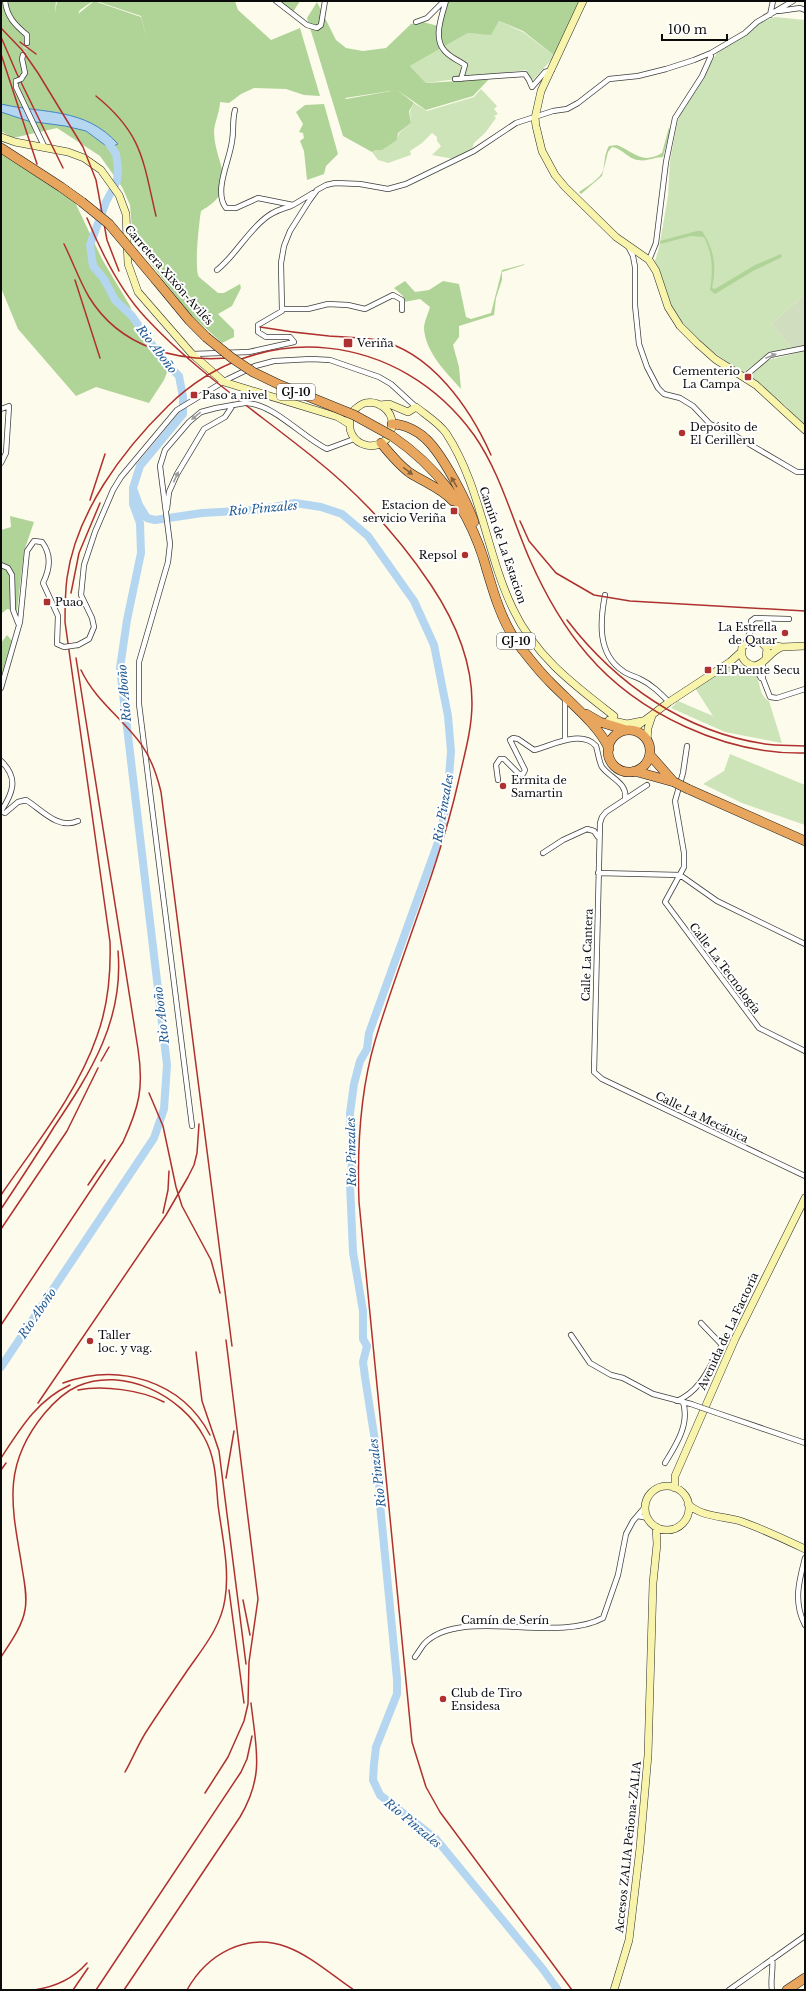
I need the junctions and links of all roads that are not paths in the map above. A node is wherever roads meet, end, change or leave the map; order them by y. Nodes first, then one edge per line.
1 (5, 1) edge
2 (276, 1) edge
3 (324, 1) edge
4 (445, 1) edge
5 (583, 1) edge
6 (773, 1) edge
7 (793, 1) edge
8 (805, 10) edge
9 (779, 11) junction
10 (770, 15) junction
11 (416, 22) dead end
12 (27, 43) dead end
13 (711, 52) junction
14 (23, 55) tunnel mouth
15 (552, 70) junction
16 (455, 79) dead end
17 (461, 79) junction
18 (235, 110) dead end
19 (536, 118) junction
20 (1, 137) edge
21 (44, 146) junction
22 (1, 148) edge
23 (317, 190) junction
24 (293, 205) junction
25 (627, 244) junction
26 (649, 260) junction
27 (217, 270) dead end
28 (283, 309) junction
29 (402, 310) dead end
30 (805, 348) edge
31 (192, 354) junction
32 (744, 377) junction
33 (224, 382) junction
34 (233, 405) junction
35 (380, 405) junction
36 (394, 405) junction
37 (416, 407) junction
38 (1, 409) edge
39 (388, 411) junction
40 (352, 412) junction
41 (338, 418) junction
42 (349, 424) junction
43 (392, 424) junction
44 (805, 430) edge
45 (352, 436) junction
46 (381, 443) junction
47 (1, 463) edge
48 (805, 472) edge
49 (167, 515) junction
50 (482, 556) junction
51 (1, 565) edge
52 (487, 572) junction
53 (605, 595) dead end
54 (790, 619) dead end
55 (19, 625) junction
56 (751, 630) junction
57 (762, 642) junction
58 (745, 643) junction
59 (805, 646) edge
60 (782, 647) junction
61 (741, 652) junction
62 (765, 660) junction
63 (730, 662) junction
64 (745, 662) junction
65 (754, 666) junction
66 (1, 669) edge
67 (6, 673) junction
68 (762, 680) junction
69 (1, 688) edge
70 (805, 689) edge
71 (565, 696) junction
72 (669, 702) junction
73 (581, 709) junction
74 (614, 716) dead end
75 (650, 718) junction
76 (629, 730) junction
77 (565, 738) junction
78 (647, 740) junction
79 (687, 746) dead end
80 (609, 749) junction
81 (650, 755) junction
82 (1, 761) edge
83 (634, 771) junction
84 (498, 780) dead end
85 (673, 781) junction
86 (647, 785) dead end
87 (625, 799) junction
88 (1, 811) edge
89 (78, 822) dead end
90 (599, 838) junction
91 (805, 840) edge
92 (543, 854) dead end
93 (598, 873) junction
94 (680, 875) junction
95 (805, 944) edge
96 (805, 1051) edge
97 (594, 1072) joint
98 (192, 1126) dead end
99 (805, 1176) edge
100 (805, 1198) edge
101 (701, 1323) dead end
102 (571, 1335) dead end
103 (677, 1401) junction
104 (684, 1402) junction
105 (805, 1443) edge
106 (665, 1464) dead end
107 (676, 1476) junction
108 (664, 1486) junction
109 (675, 1488) junction
110 (688, 1504) junction
111 (645, 1508) junction
112 (699, 1512) junction
113 (638, 1516) junction
114 (687, 1516) junction
115 (648, 1518) junction
116 (656, 1527) junction
117 (668, 1530) junction
118 (657, 1544) junction
119 (805, 1549) edge
120 (805, 1558) edge
121 (805, 1625) edge
122 (415, 1657) dead end
123 (805, 1936) edge
124 (772, 1959) junction
125 (805, 1978) edge
126 (614, 1990) edge
127 (729, 1990) edge
128 (772, 1990) edge
129 (787, 1990) edge

1 - 12 street
2 - 3 street
4 - 11 street
4 - 17 street
5 - 15 street
6 - 10 street
7 - 9 street
8 - 9 street
9 - 10 street
10 - 13 street
13 - 19 street
13 - 26 street
14 - 21 street
15 - 17 street
15 - 19 street
16 - 17 street
18 - 24 street
19 - 23 street
19 - 25 street
20 - 21 street
21 - 31 street
22 - 50 highway, Carretera Xixón-Avilés / GJ-10, bridge
23 - 24 street
23 - 28 street
24 - 27 street
25 - 26 street
25 - 48 street
26 - 32 street
28 - 29 street
28 - 31 street
32 -> 30 street
31 - 33 street
32 - 44 street
33 - 37 street
33 - 41 street
33 - 55 street, bridge
34 - 45 street, bridge
49 -> 34 street
34 -> 49 street
35 - 36 street
35 - 39 street
35 - 40 street
36 - 37 street
36 - 39 street
37 - 74 street, Camín de La Estacion
38 - 47 street
39 - 43 street
40 - 41 street
40 - 42 street
41 - 42 street
42 - 45 street
43 - 46 street
50 -> 43 highway
45 - 46 street
46 -> 52 highway
49 - 98 street
50 - 52 highway, GJ-10
51 - 55 street
52 - 71 highway, GJ-10
53 - 72 street
54 - 56 street
55 - 67 street
56 - 57 street
56 - 58 street
57 - 58 street
57 - 60 street
57 - 62 street
58 - 61 street
59 - 60 street
60 - 62 street
61 - 63 street
61 - 64 street
62 - 65 street
62 - 68 street
63 - 64 street
63 - 72 street
64 - 65 street
65 - 68 street
66 - 67 street
67 - 69 street
68 - 70 street
71 - 73 highway, GJ-10
71 - 77 street
71 - 80 highway, GJ-10
72 - 75 street
73 - 75 street
73 - 76 highway, GJ-10
75 - 76 street
75 - 78 street
76 - 78 highway, GJ-10
76 - 80 highway
77 - 84 street
77 - 87 street
78 - 81 highway, GJ-10
79 - 94 street
80 - 83 highway, GJ-10
81 - 83 highway
81 - 85 highway, GJ-10
82 - 88 street
83 - 85 highway, GJ-10
85 - 91 highway, GJ-10, bridge
86 - 87 street, Calle La Cantera
87 - 90 street, Calle La Cantera
88 - 89 street
90 - 92 street
90 - 93 street, Calle La Cantera
93 - 94 street
93 - 97 street, Calle La Cantera
94 - 95 street
94 - 96 street, Calle La Tecnología
97 - 99 street, Calle La Mecánica
100 - 107 street, Avenida de La Factoría
101 - 103 street
102 - 103 street
103 - 104 street
104 - 105 street, bridge
104 - 106 street
107 - 108 street, Avenida de La Factoría
107 - 109 street, Avenida de La Factoría
108 - 109 street
108 - 111 street
109 - 110 street
110 - 112 street
110 - 114 street
111 - 113 street
111 - 115 street
112 - 114 street
112 - 119 street
113 - 115 street
113 - 122 street, Camín de Serín
114 - 117 street
115 - 116 street
116 - 117 street
116 - 118 street, Accesos ZALIA Peñona-ZALIA
117 - 118 street
118 - 126 street, Accesos ZALIA Peñona-ZALIA
120 - 121 street
123 - 124 street
124 - 127 street
124 - 128 street
125 - 129 highway

